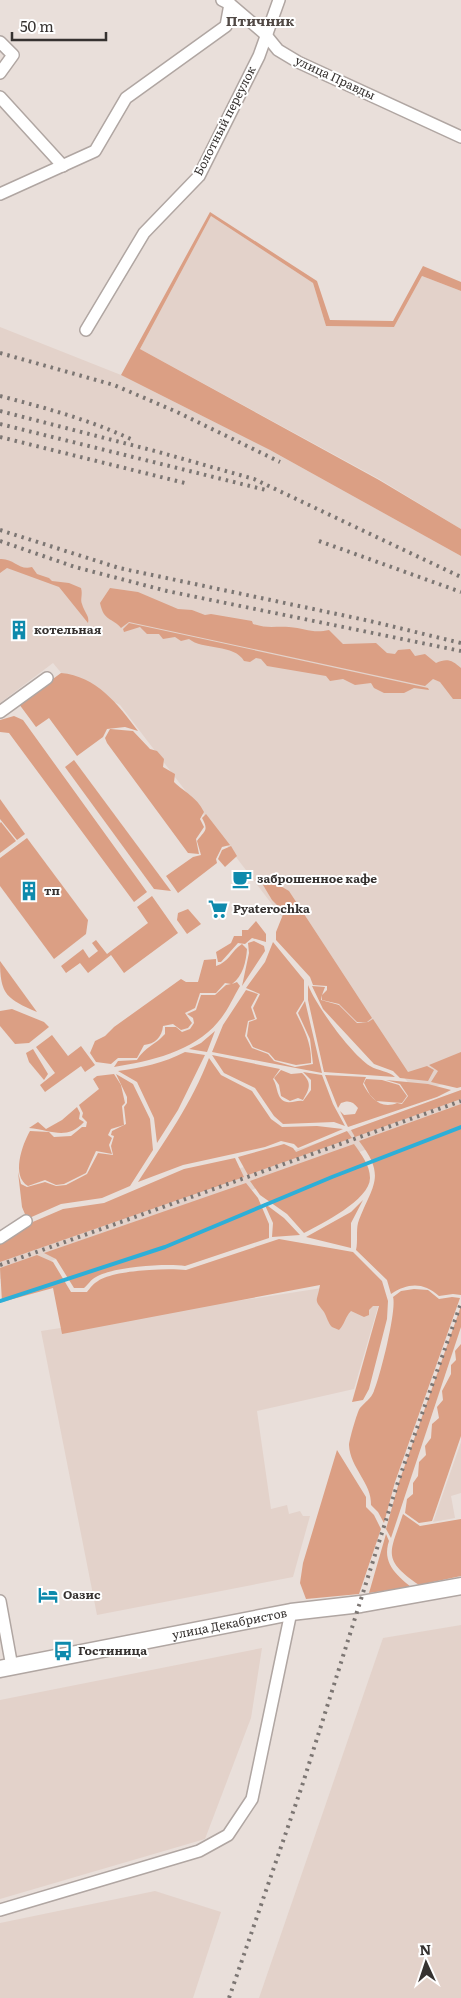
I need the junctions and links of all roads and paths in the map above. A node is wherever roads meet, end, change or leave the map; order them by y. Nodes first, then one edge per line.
1 (279, 0) edge
2 (226, 2) edge
3 (265, 34) junction
4 (0, 42) edge
5 (0, 73) edge
6 (0, 97) edge
7 (461, 137) edge
8 (63, 166) junction
9 (0, 194) edge
10 (86, 330) dead end
11 (47, 678) dead end
12 (0, 712) edge
13 (26, 1221) dead end
14 (0, 1238) edge
15 (461, 1586) edge
16 (0, 1601) edge
17 (291, 1612) junction
18 (6, 1668) edge
19 (0, 1910) edge

1 - 3 street, Болотный переулок
2 - 3 street, улица Правды
2 - 8 street
3 - 7 street, улица Правды
3 - 10 street, Болотный переулок
4 - 5 street
6 - 8 street
8 - 9 street
11 - 12 street
13 - 14 street
15 - 17 street, улица Декабристов
16 - 18 street
17 - 18 street, улица Декабристов
17 - 19 street

